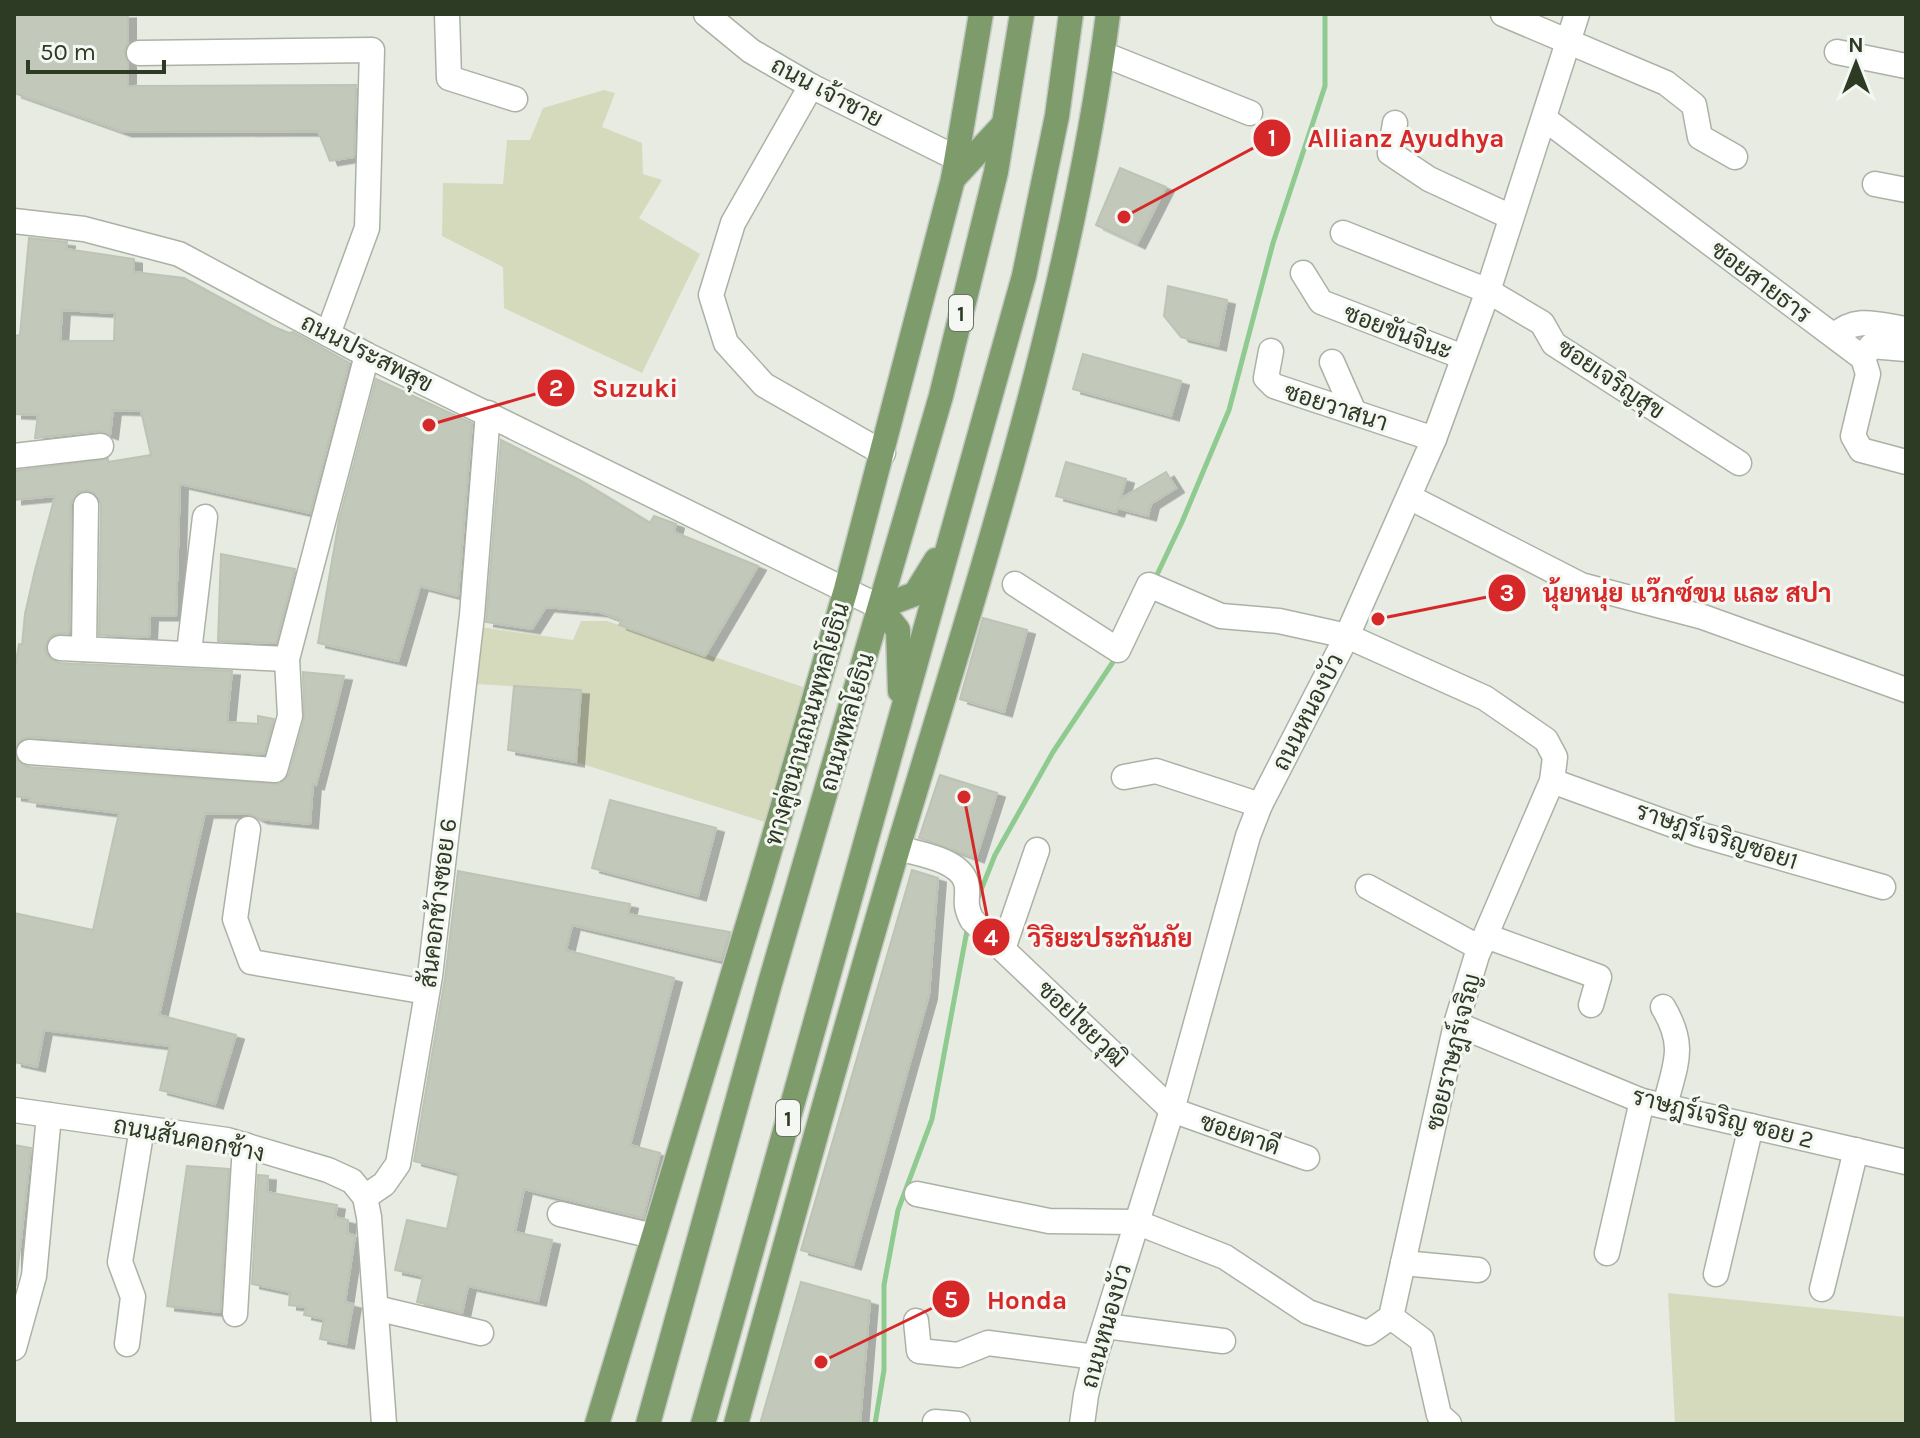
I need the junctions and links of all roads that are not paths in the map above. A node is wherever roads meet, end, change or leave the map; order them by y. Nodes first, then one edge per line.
1 (447, 14) edge
2 (706, 14) edge
3 (981, 14) edge
4 (1022, 14) edge
5 (1071, 14) edge
6 (1108, 14) edge
7 (1503, 14) edge
8 (1577, 14) edge
9 (1569, 41) junction
10 (1837, 52) dead end
11 (139, 53) dead end
12 (1103, 54) junction
13 (1906, 66) edge
14 (811, 86) junction
15 (515, 99) dead end
16 (1250, 113) dead end
17 (1545, 119) junction
18 (1395, 123) dead end
19 (1004, 124) junction
20 (1735, 157) dead end
21 (954, 169) junction
22 (1875, 184) dead end
23 (1906, 190) edge
24 (1040, 197) junction
25 (1511, 217) junction
26 (14, 221) edge
27 (1343, 233) dead end
28 (1303, 273) dead end
29 (1488, 291) junction
30 (1056, 293) junction
31 (1906, 329) edge
32 (328, 334) junction
33 (1834, 336) junction
34 (1906, 349) edge
35 (1271, 351) dead end
36 (367, 355) junction
37 (1463, 357) junction
38 (1863, 358) junction
39 (1332, 362) dead end
40 (1354, 412) junction
41 (488, 413) junction
42 (1434, 439) junction
43 (101, 446) dead end
44 (883, 453) junction
45 (14, 456) edge
46 (1906, 462) edge
47 (1739, 463) dead end
48 (1411, 498) junction
49 (86, 505) dead end
50 (205, 517) dead end
51 (954, 530) junction
52 (1015, 584) dead end
53 (846, 589) junction
54 (880, 607) junction
55 (1347, 636) junction
56 (189, 652) junction
57 (287, 659) junction
58 (1906, 690) edge
59 (900, 716) junction
60 (29, 752) dead end
61 (1124, 777) dead end
62 (1552, 781) junction
63 (1260, 805) junction
64 (874, 812) junction
65 (248, 829) dead end
66 (898, 848) junction
67 (1037, 850) dead end
68 (760, 884) junction
69 (1368, 887) dead end
70 (1883, 887) dead end
71 (884, 897) junction
72 (1483, 942) junction
73 (1003, 949) junction
74 (770, 983) junction
75 (427, 992) junction
76 (1591, 1005) dead end
77 (1663, 1007) dead end
78 (1456, 1024) junction
79 (1653, 1104) junction
80 (14, 1110) edge
81 (1172, 1110) junction
82 (49, 1115) junction
83 (1751, 1126) junction
84 (142, 1128) junction
85 (245, 1145) junction
86 (1856, 1150) junction
87 (1307, 1158) dead end
88 (1906, 1162) edge
89 (917, 1194) dead end
90 (365, 1197) junction
91 (560, 1214) dead end
92 (1136, 1222) junction
93 (653, 1236) junction
94 (1607, 1253) dead end
95 (1403, 1263) junction
96 (1478, 1270) dead end
97 (1716, 1274) dead end
98 (1822, 1289) dead end
99 (376, 1308) junction
100 (235, 1314) dead end
101 (1391, 1317) junction
102 (916, 1321) dead end
103 (1105, 1326) junction
104 (481, 1333) dead end
105 (1223, 1341) dead end
106 (127, 1344) dead end
107 (14, 1348) edge
108 (1095, 1357) junction
109 (384, 1424) edge
110 (597, 1424) edge
111 (648, 1424) edge
112 (703, 1424) edge
113 (736, 1424) edge
114 (1082, 1424) edge
115 (1449, 1424) edge

1 - 15 street
2 - 14 street, ถนน เจ้าชาย
3 - 21 main road, ทางคู่ขนานถนนพหลโยธิน / 1
4 - 19 main road, ถนนพหลโยธิน / 1
5 - 24 main road, ถนนพหลโยธิน / 1
6 - 12 main road, 1
7 - 9 street
8 - 9 street, ถนนหนองบัว
9 - 17 street, ถนนหนองบัว
9 - 20 street
10 - 13 street
11 - 32 street
12 - 16 street
12 - 30 main road, 1
14 - 21 street, ถนน เจ้าชาย
14 - 44 street
17 - 25 street, ถนนหนองบัว
17 - 33 street, ซอยสายธาร
18 - 25 street
19 - 21 main road
19 - 54 main road, ถนนพหลโยธิน / 1
21 - 44 main road, ทางคู่ขนานถนนพหลโยธิน / 1
22 - 23 street
24 - 30 main road
24 - 51 main road, ถนนพหลโยธิน / 1
25 - 29 street, ถนนหนองบัว
26 - 32 street, ถนนประสพสุข
27 - 29 street, ซอยเจริญสุข
28 - 37 street, ซอยขันจินะ
29 - 37 street, ถนนหนองบัว
29 - 47 street, ซอยเจริญสุข
30 - 66 main road, 1
31 - 33 street
32 - 36 street, ถนนประสพสุข
33 - 38 street, ซอยสายธาร
34 - 38 street
35 - 40 street, ซอยวาสนา
36 - 41 street, ถนนประสพสุข
36 - 57 street
37 - 42 street, ถนนหนองบัว
38 - 46 street
39 - 40 street
40 - 42 street, ซอยวาสนา
41 - 53 street, ถนนประสพสุข
41 - 75 street, สันคอกช้างซอย 6
42 - 48 street, ถนนหนองบัว
43 - 45 street
44 - 53 main road, ทางคู่ขนานถนนพหลโยธิน / 1
48 - 55 street, ถนนหนองบัว
48 - 58 street
49 - 56 street
50 - 56 street
51 - 54 main road
51 - 59 main road, ถนนพหลโยธิน / 1
52 - 55 street, ซอยราษฎร์เจริญ
53 - 54 street, ถนนประสพสุข
53 - 68 main road, ทางคู่ขนานถนนพหลโยธิน / 1
54 - 59 main road
54 - 74 main road, ถนนพหลโยธิน / 1
55 - 62 street, ซอยราษฎร์เจริญ
55 - 63 street, ถนนหนองบัว
56 - 57 street
57 - 60 street
59 - 64 main road, ถนนพหลโยธิน / 1
61 - 63 street
62 - 70 street, ราษฎร์เจริญซอย1
62 - 72 street, ซอยราษฎร์เจริญ
63 - 81 street, ถนนหนองบัว
64 - 71 main road
64 - 112 main road, ถนนพหลโยธิน / 1
65 - 75 street
66 - 71 main road, 1
66 - 73 street, ซอยไชยวุฒิ
67 - 73 street
68 - 74 main road
68 - 93 main road, ทางคู่ขนานถนนพหลโยธิน / 1
69 - 72 street
71 - 113 main road, 1
72 - 76 street
72 - 78 street, ซอยราษฎร์เจริญ
73 - 81 street, ซอยไชยวุฒิ
74 - 111 main road, ถนนพหลโยธิน / 1
75 - 90 street, สันคอกช้างซอย 6
77 - 79 street
78 - 79 street, ราษฎร์เจริญ ซอย 2
78 - 95 street, ซอยราษฎร์เจริญ
79 - 83 street, ราษฎร์เจริญ ซอย 2
79 - 94 street
80 - 82 street, ถนนสันคอกช้าง
81 - 87 street, ซอยตาดี
81 - 92 street, ถนนหนองบัว
82 - 84 street, ถนนสันคอกช้าง
82 - 107 street
83 - 86 street, ราษฎร์เจริญ ซอย 2
83 - 97 street
84 - 85 street, ถนนสันคอกช้าง
84 - 106 street
85 - 90 street, ถนนสันคอกช้าง
85 - 100 street
86 - 88 street, ราษฎร์เจริญ ซอย 2
86 - 98 street
89 - 92 street
90 - 99 street
91 - 93 street
92 - 101 street
92 - 103 street, ถนนหนองบัว
93 - 110 main road, ทางคู่ขนานถนนพหลโยธิน / 1
95 - 96 street
95 - 101 street, ซอยราษฎร์เจริญ
99 - 104 street
99 - 109 street
101 - 115 street
102 - 108 street
103 - 105 street
103 - 108 street, ถนนหนองบัว
108 - 114 street, ถนนหนองบัว

